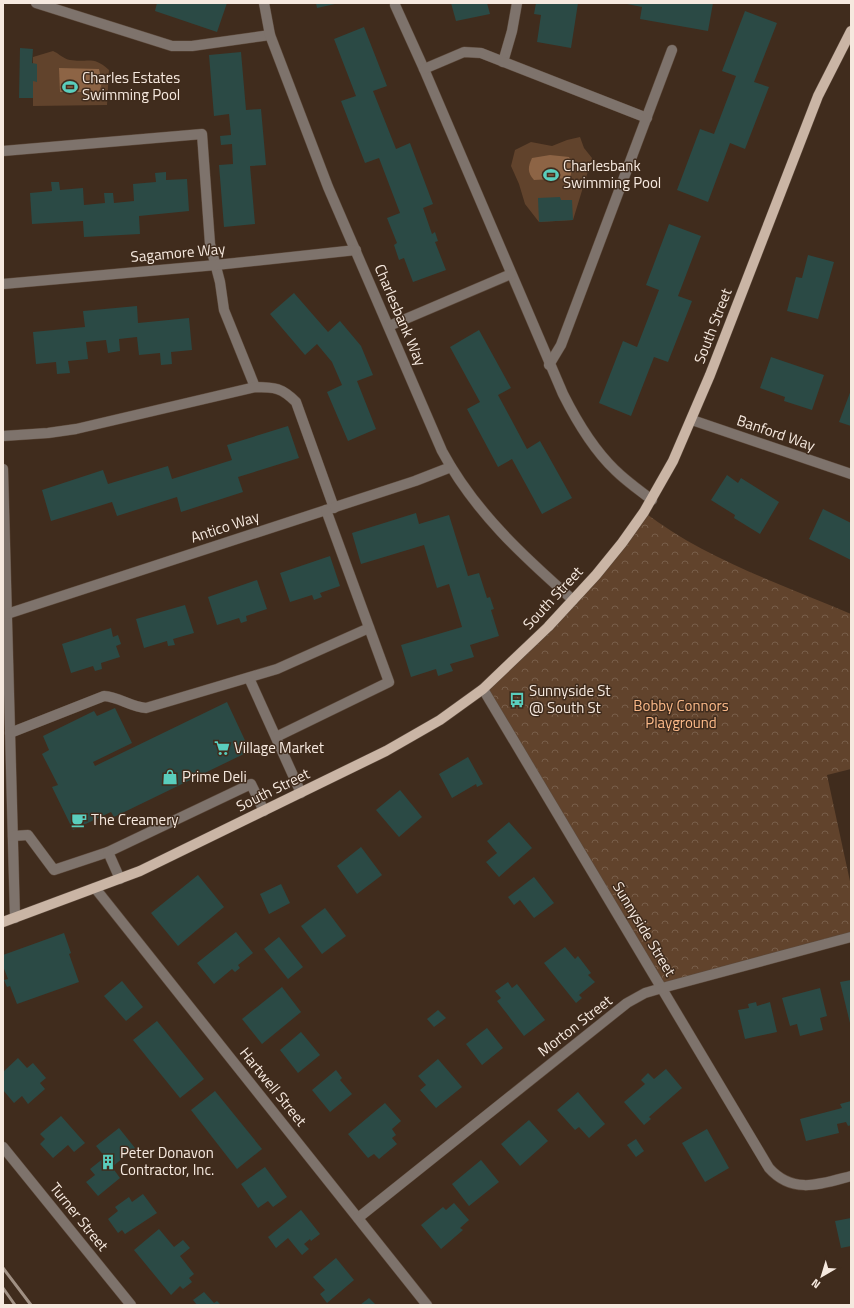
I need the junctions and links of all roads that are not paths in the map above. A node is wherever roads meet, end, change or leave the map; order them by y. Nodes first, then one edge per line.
1 (36, 3) edge
2 (264, 3) edge
3 (516, 3) edge
4 (395, 5) dead end
5 (851, 31) edge
6 (270, 36) junction
7 (672, 50) dead end
8 (503, 62) junction
9 (424, 69) junction
10 (647, 118) junction
11 (3, 151) edge
12 (356, 250) junction
13 (216, 265) junction
14 (511, 274) junction
15 (3, 284) edge
16 (389, 326) junction
17 (549, 365) junction
18 (255, 387) junction
19 (692, 420) junction
20 (3, 436) edge
21 (451, 467) junction
22 (3, 469) edge
23 (851, 474) edge
24 (652, 500) junction
25 (330, 509) junction
26 (573, 600) junction
27 (8, 614) junction
28 (369, 628) junction
29 (249, 678) junction
30 (483, 689) junction
31 (10, 733) junction
32 (276, 737) junction
33 (301, 793) junction
34 (264, 811) junction
35 (13, 836) junction
36 (108, 852) junction
37 (120, 879) junction
38 (95, 888) junction
39 (15, 918) junction
40 (3, 922) edge
41 (851, 937) edge
42 (662, 988) junction
43 (3, 1147) edge
44 (851, 1176) edge
45 (358, 1218) junction
46 (131, 1305) edge
47 (427, 1305) edge

1 - 6 street
2 - 6 street, Charlesbank Way
3 - 8 street
4 - 9 street
5 - 19 main road, South Street
6 - 12 street, Charlesbank Way
7 - 10 street
8 - 9 street
8 - 10 street
9 - 14 street
10 - 17 street
11 - 13 street
12 - 13 street, Sagamore Way
12 - 16 street, Charlesbank Way
13 - 15 street, Sagamore Way
13 - 18 street
14 - 16 street
14 - 17 street
16 - 21 street, Charlesbank Way
17 - 24 street
18 - 20 street
18 - 25 street
19 - 23 street, Banford Way
19 - 24 main road, South Street
21 - 25 street, Antico Way
21 - 26 street, Charlesbank Way
22 - 27 street
24 - 26 main road, South Street
25 - 27 street, Antico Way
25 - 28 street
26 - 30 main road, South Street
27 - 31 street
28 - 29 street
28 - 32 street
29 - 31 street
29 - 32 street
30 - 33 main road, South Street
30 - 42 street, Sunnyside Street
31 - 35 street
32 - 33 street
33 - 34 main road, South Street
34 - 36 street
34 - 37 main road, South Street
35 - 36 street
35 - 39 street
36 - 37 street
37 - 38 main road, South Street
38 - 39 main road, South Street
38 - 45 street, Hartwell Street
39 - 40 main road, South Street
41 - 42 street, Morton Street
42 - 44 street, Sunnyside Street
42 - 45 street, Morton Street
43 - 46 street, Turner Street
45 - 47 street, Hartwell Street

